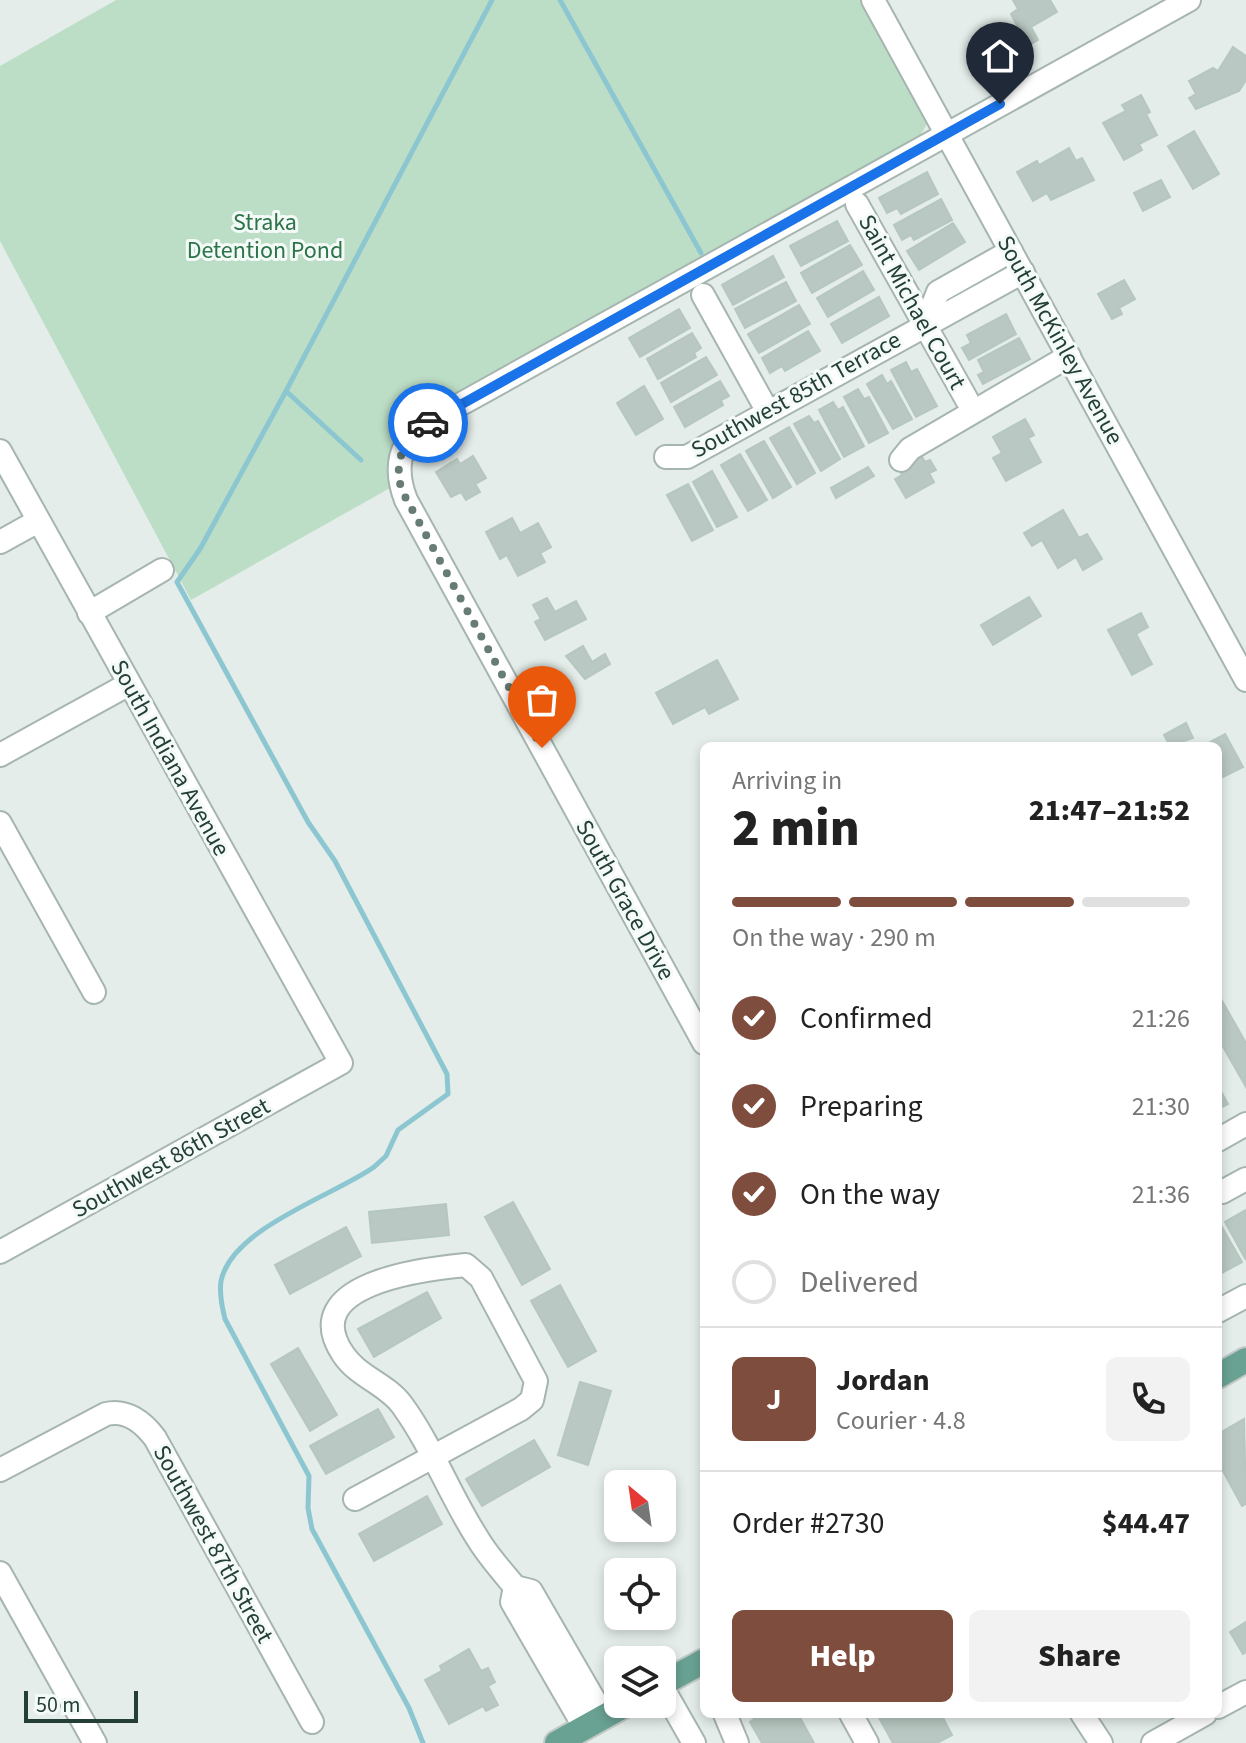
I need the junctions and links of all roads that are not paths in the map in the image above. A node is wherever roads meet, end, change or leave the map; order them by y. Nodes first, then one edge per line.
1 (873, 0) edge
2 (1189, 0) edge
3 (946, 134) junction
4 (857, 204) dead end
5 (1011, 251) junction
6 (1023, 272) junction
7 (968, 275) junction
8 (703, 295) dead end
9 (981, 296) junction
10 (925, 325) junction
11 (1069, 356) junction
12 (967, 400) dead end
13 (768, 412) junction
14 (0, 451) edge
15 (666, 457) dead end
16 (901, 460) dead end
17 (38, 521) junction
18 (0, 542) edge
19 (162, 570) dead end
20 (89, 613) junction
21 (1246, 680) edge
22 (129, 684) junction
23 (0, 755) edge
24 (0, 823) edge
25 (94, 992) dead end
26 (700, 1036) edge
27 (341, 1063) joint
28 (1246, 1124) edge
29 (1222, 1138) edge
30 (1246, 1179) edge
31 (1222, 1192) dead end
32 (0, 1252) edge
33 (1246, 1296) edge
34 (1222, 1309) edge
35 (1246, 1360) edge
36 (1222, 1374) edge
37 (432, 1457) junction
38 (0, 1470) edge
39 (355, 1499) dead end
40 (0, 1573) edge
41 (700, 1663) edge
42 (676, 1678) edge
43 (1246, 1692) edge
44 (1222, 1705) edge
45 (676, 1711) edge
46 (604, 1717) edge
47 (727, 1718) edge
48 (853, 1718) edge
49 (1085, 1718) edge
50 (1198, 1718) edge
51 (312, 1722) dead end
52 (594, 1722) junction
53 (95, 1743) edge
54 (557, 1743) edge
55 (694, 1743) edge
56 (737, 1743) edge
57 (867, 1743) edge
58 (1101, 1743) edge
59 (1153, 1743) edge

1 - 3 street, South McKinley Avenue
2 - 3 street
3 - 5 street, South McKinley Avenue
3 - 26 street, South Grace Drive
4 - 10 street, Saint Michael Court
5 - 6 street, South McKinley Avenue
5 - 7 street, Southwest 85th Terrace
6 - 9 street, Southwest 85th Terrace
6 - 11 street, South McKinley Avenue
7 - 9 street
7 - 10 street, Southwest 85th Terrace
8 - 13 street
9 - 10 street, Southwest 85th Terrace
10 - 12 street, Saint Michael Court
10 - 13 street, Southwest 85th Terrace
11 - 16 street
11 - 21 street, South McKinley Avenue
13 - 15 street, Southwest 85th Terrace
14 - 17 street, South Indiana Avenue
17 - 18 street
17 - 20 street, South Indiana Avenue
19 - 20 street
20 - 22 street, South Indiana Avenue
22 - 23 street
22 - 27 street, South Indiana Avenue
24 - 25 street
27 - 32 street, Southwest 86th Street
28 - 29 street
30 - 31 street
33 - 34 street
35 - 36 main road
37 - 37 street
37 - 39 street
37 - 52 street
38 - 51 street, Southwest 87th Street
40 - 53 street
41 - 42 main road
43 - 44 street
45 - 55 street
46 - 52 main road
47 - 56 street
48 - 57 street
49 - 58 street
50 - 59 street
52 - 54 main road

